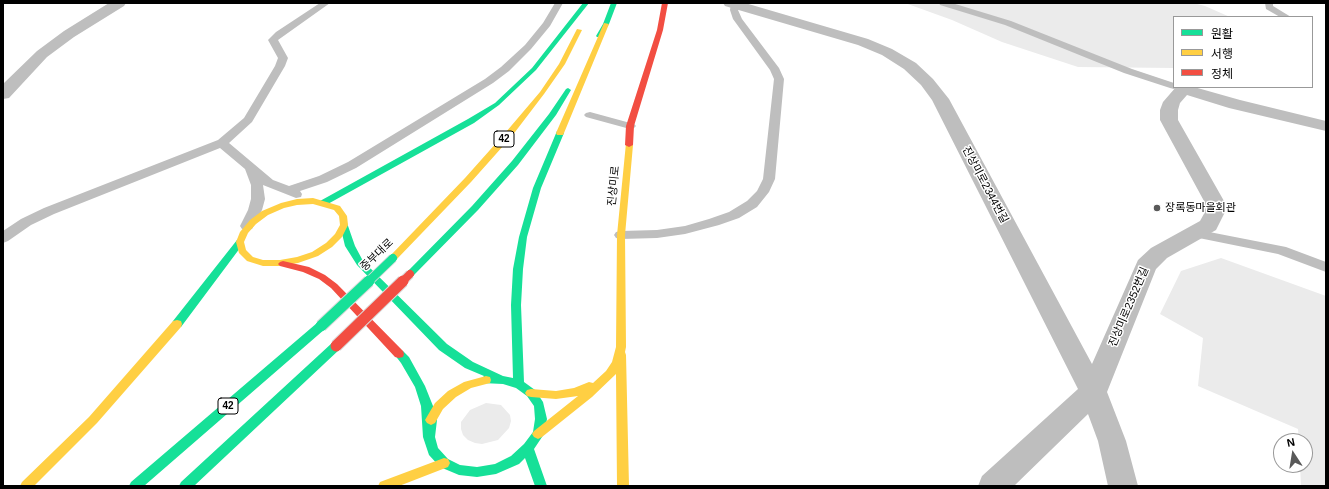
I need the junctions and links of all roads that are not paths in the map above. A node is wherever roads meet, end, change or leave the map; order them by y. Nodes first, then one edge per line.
1 (119, 3) edge
2 (326, 3) edge
3 (559, 3) edge
4 (586, 3) edge
5 (590, 3) edge
6 (614, 3) edge
7 (665, 3) edge
8 (734, 3) edge
9 (943, 3) edge
10 (1268, 3) edge
11 (1284, 16) edge
12 (606, 24) junction
13 (489, 81) junction
14 (501, 85) dead end
15 (1173, 85) edge
16 (1179, 88) edge
17 (1183, 88) edge
18 (3, 94) edge
19 (590, 115) dead end
20 (630, 126) junction
21 (1326, 126) edge
22 (222, 143) junction
23 (251, 168) junction
24 (288, 192) junction
25 (318, 202) junction
26 (344, 225) junction
27 (1194, 233) junction
28 (621, 235) junction
29 (242, 237) junction
30 (3, 238) edge
31 (280, 263) junction
32 (1326, 267) edge
33 (621, 347) junction
34 (610, 374) junction
35 (504, 380) junction
36 (519, 384) junction
37 (1093, 392) junction
38 (532, 393) junction
39 (538, 434) junction
40 (429, 437) junction
41 (528, 448) junction
42 (444, 463) junction
43 (459, 470) junction
44 (469, 481) dead end
45 (26, 486) edge
46 (136, 486) edge
47 (184, 486) edge
48 (384, 486) edge
49 (541, 486) edge
50 (623, 486) edge
51 (993, 486) edge
52 (1123, 486) edge

1 - 18 street
2 - 22 lane
3 - 13 lane
4 - 25 main road
5 - 46 main road, 중부대로 / 42, bridge
6 - 12 main road, 42
7 - 20 main road, 진상미로
8 - 28 lane
8 - 37 street, 진상미로2344번길
9 - 15 lane
10 - 11 lane
12 - 36 main road
12 - 47 main road, 42, bridge
13 - 14 lane
13 - 24 lane
16 - 27 street, 진상미로2352번길
17 - 21 street
19 - 20 lane
20 - 28 main road, 진상미로
22 - 23 lane
22 - 30 lane
23 - 24 lane
23 - 29 lane
24 - 25 lane
25 - 26 main road
25 - 29 main road
26 - 31 main road
26 - 35 main road
27 - 32 lane
27 - 37 street, 진상미로2352번길
28 - 33 main road, 진상미로
29 - 31 main road
29 - 45 main road
31 - 40 main road
33 - 34 main road, 진상미로
33 - 50 main road
34 - 38 main road
34 - 39 main road
35 - 36 main road
35 - 40 main road
36 - 38 main road
37 - 51 street, 진상미로2352번길
37 - 52 street, 진상미로2344번길
38 - 39 main road
39 - 41 main road
40 - 42 main road
41 - 43 main road
41 - 49 main road
42 - 43 main road
42 - 48 main road
43 - 44 main road

